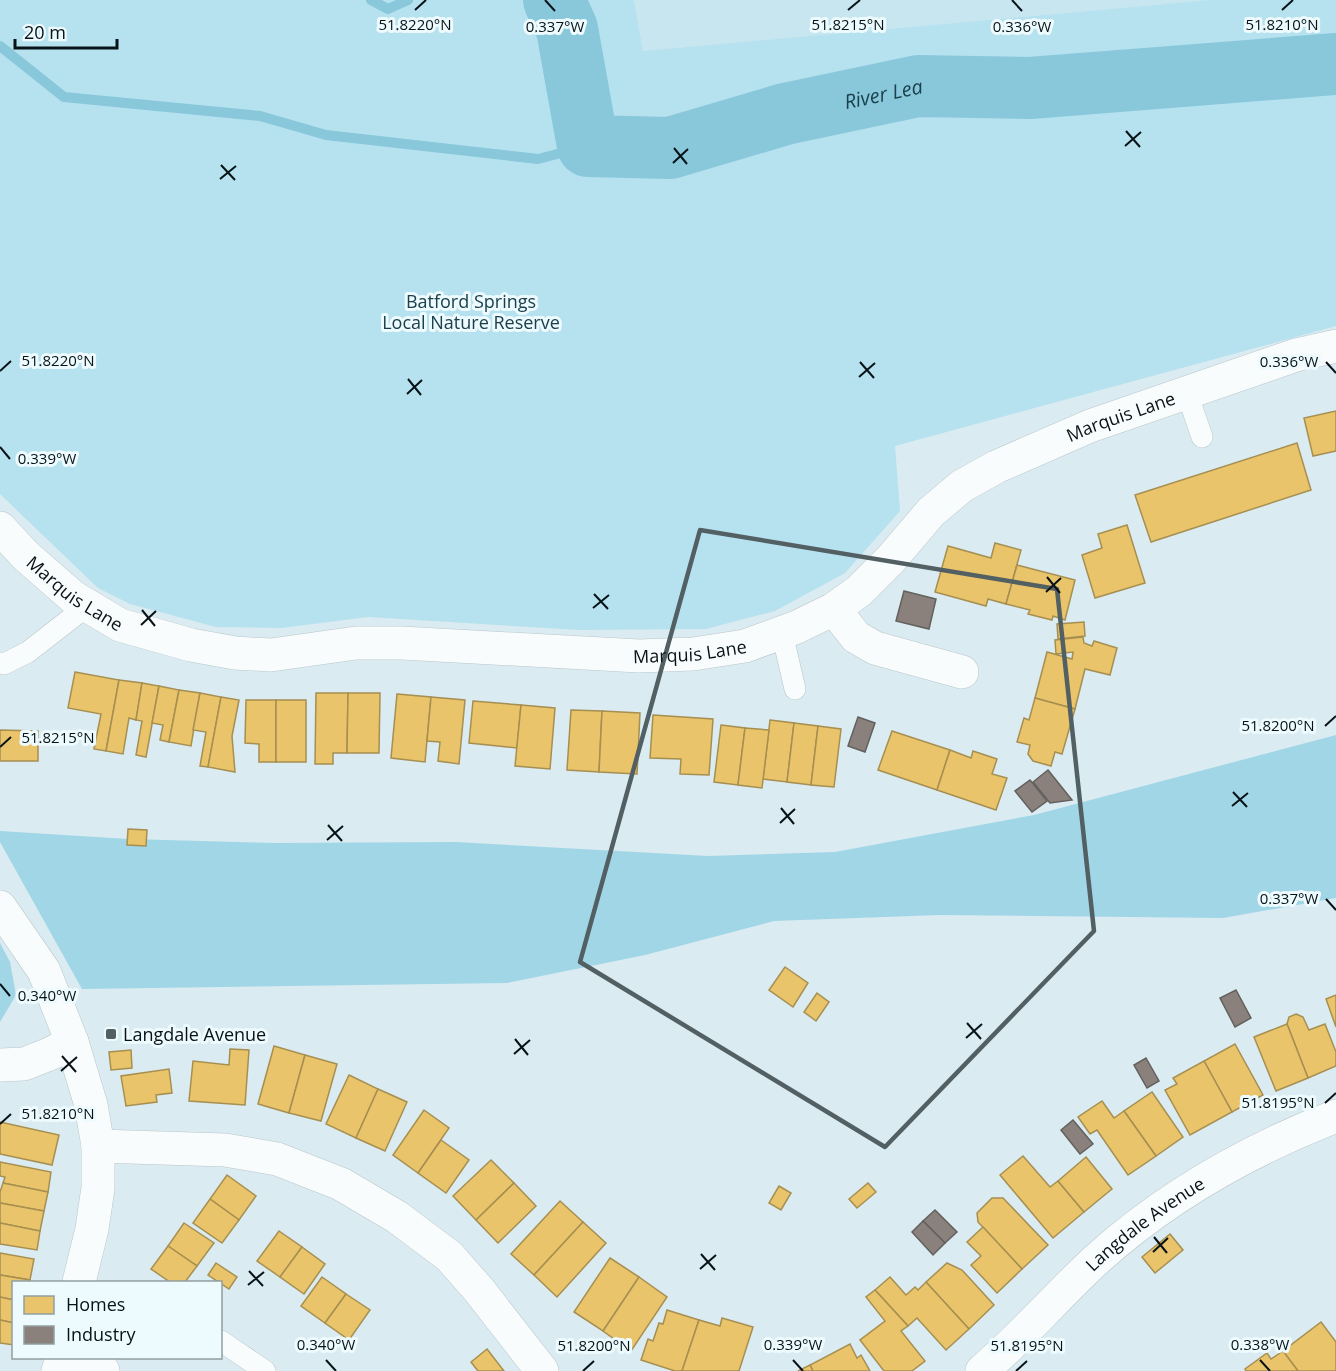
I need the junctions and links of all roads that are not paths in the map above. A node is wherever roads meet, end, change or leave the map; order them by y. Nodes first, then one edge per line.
1 (1336, 346) edge
2 (1187, 393) junction
3 (1202, 437) dead end
4 (0, 528) edge
5 (87, 606) junction
6 (834, 609) junction
7 (782, 633) junction
8 (0, 663) edge
9 (962, 672) dead end
10 (795, 689) dead end
11 (0, 907) edge
12 (72, 1042) junction
13 (0, 1065) edge
14 (1336, 1116) edge
15 (98, 1146) junction
16 (79, 1281) edge
17 (222, 1342) edge
18 (70, 1359) edge
19 (103, 1371) edge
20 (265, 1371) edge
21 (542, 1371) edge
22 (982, 1371) edge

1 - 2 street, Marquis Lane
2 - 3 lane
2 - 6 street, Marquis Lane
4 - 5 street, Marquis Lane
5 - 7 street, Marquis Lane
5 - 8 lane
6 - 7 street, Marquis Lane
6 - 9 street
7 - 10 lane
11 - 12 street
12 - 13 street
12 - 15 street
14 - 22 street, Langdale Avenue
15 - 16 street
15 - 21 street
17 - 20 lane
18 - 19 street

